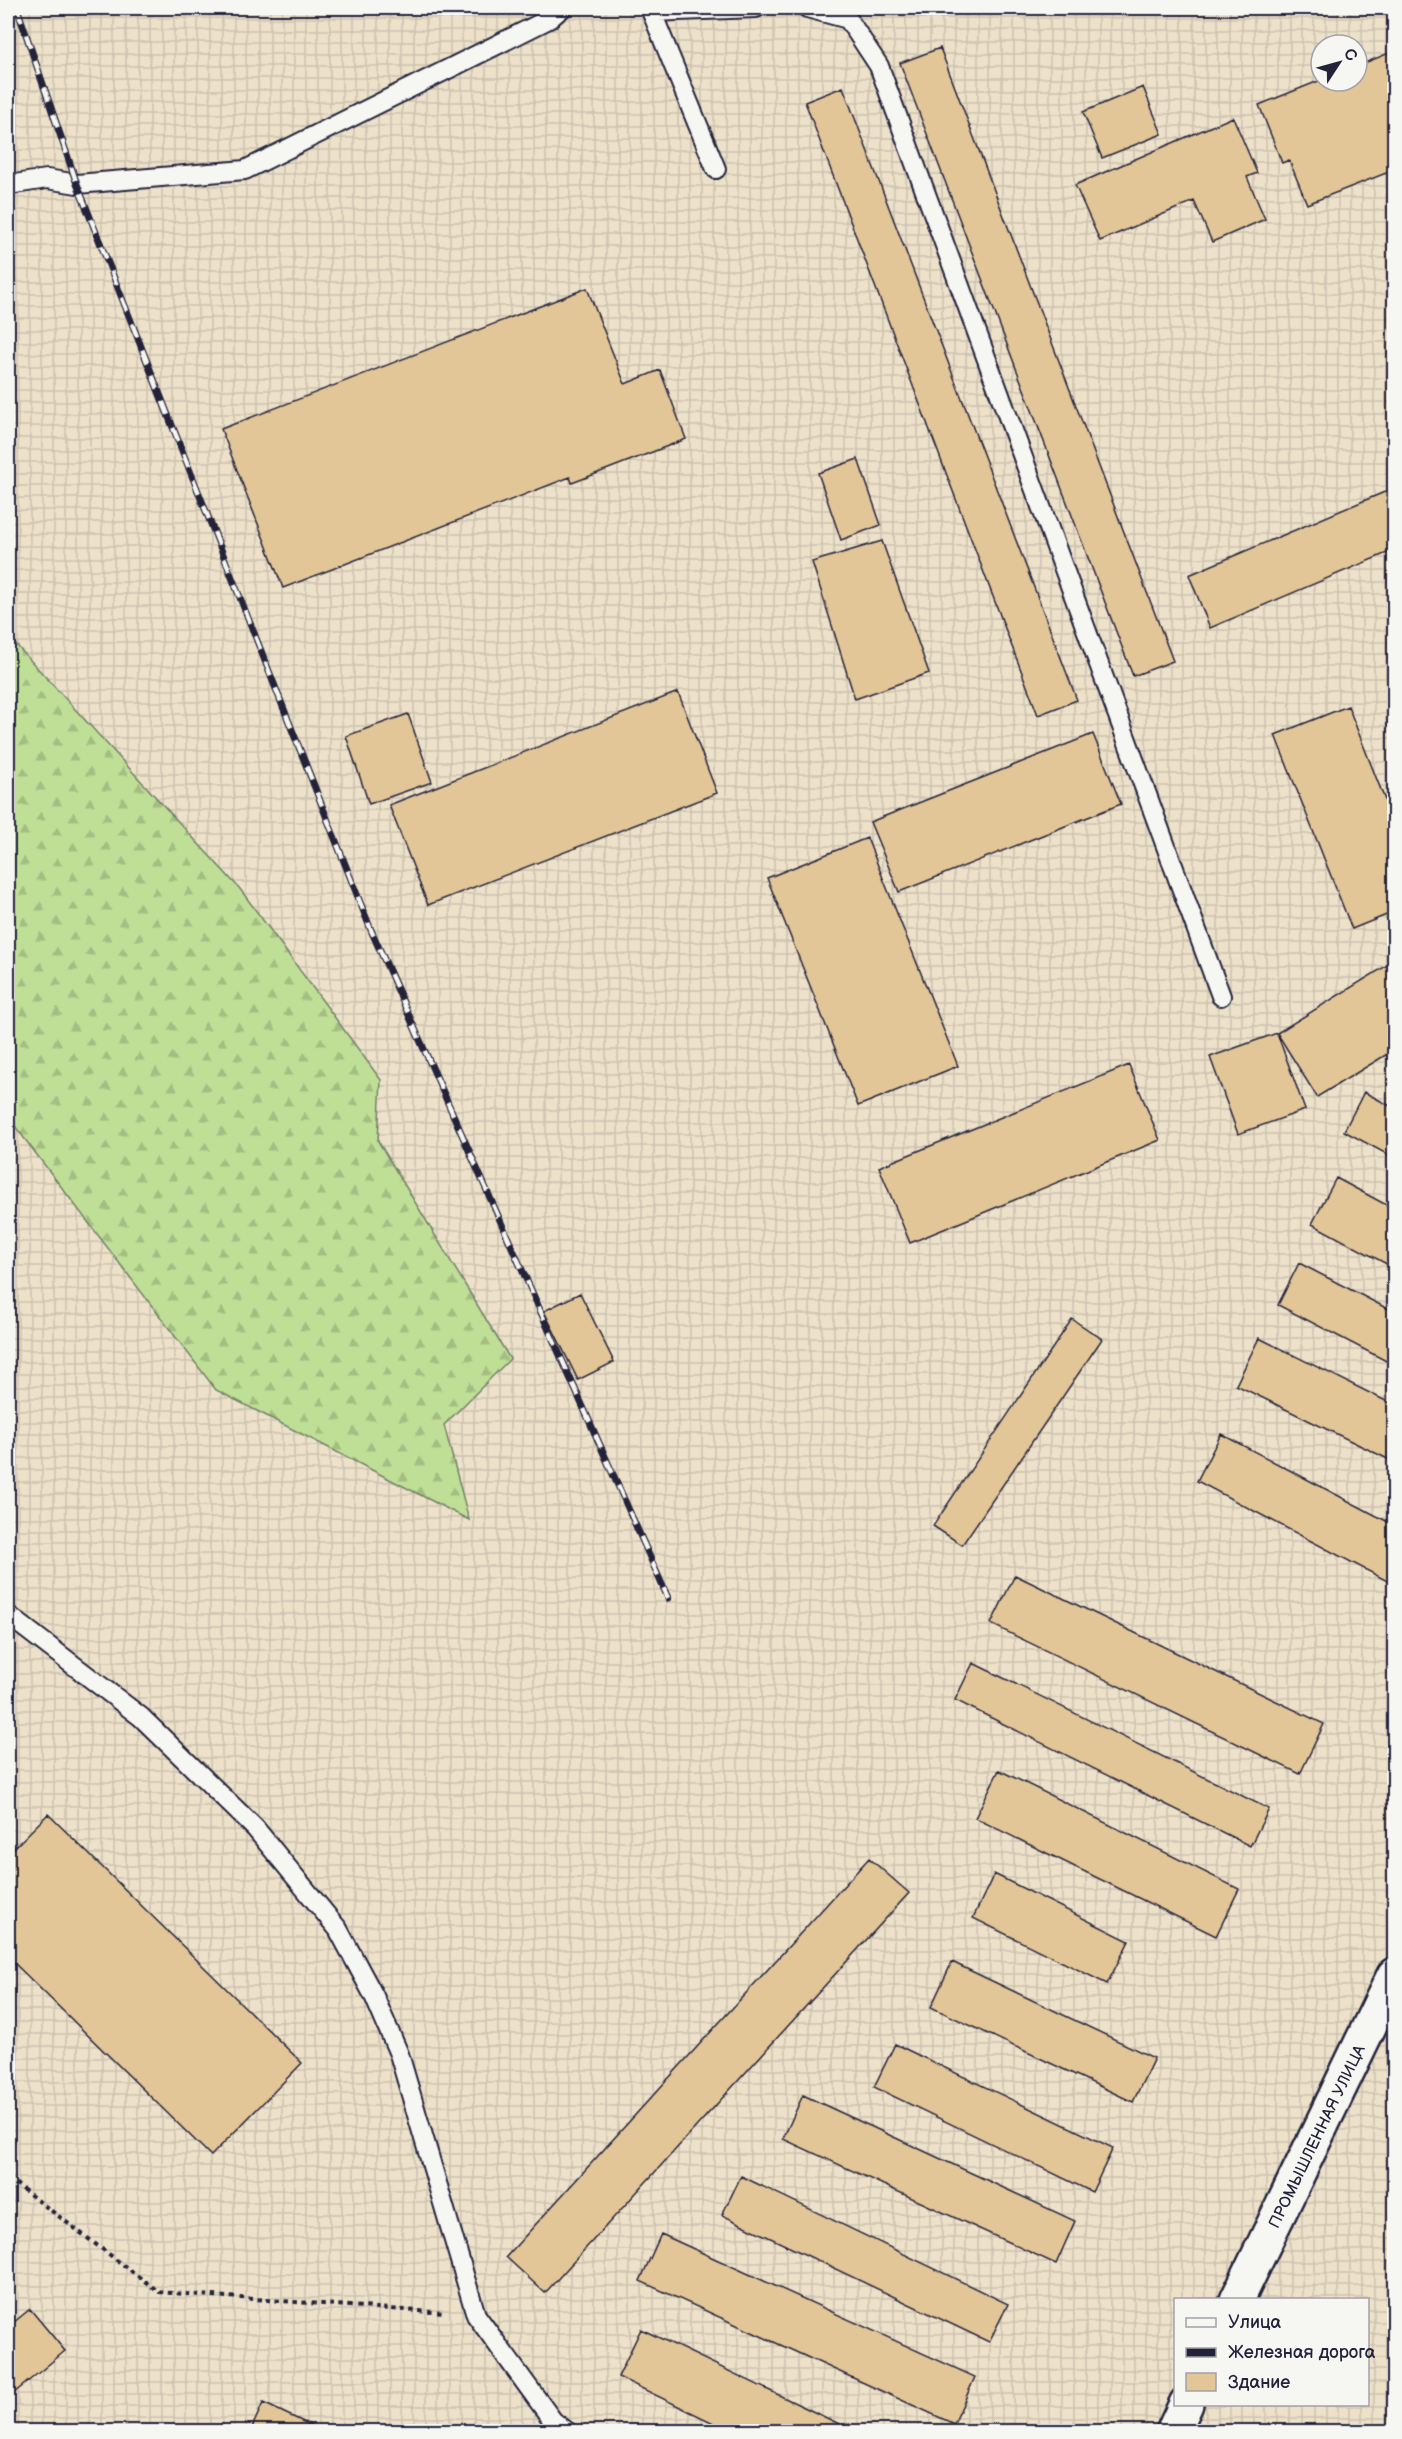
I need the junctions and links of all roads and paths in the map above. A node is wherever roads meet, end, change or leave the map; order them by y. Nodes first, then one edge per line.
1 (562, 8) edge
2 (756, 8) edge
3 (807, 8) edge
4 (651, 10) edge
5 (716, 169) dead end
6 (8, 184) edge
7 (1221, 996) dead end
8 (8, 1615) edge
9 (1395, 1975) edge
10 (8, 2178) edge
11 (1238, 2298) edge
12 (476, 2315) junction
13 (1185, 2406) edge
14 (568, 2432) edge
15 (1173, 2432) edge

1 - 6 lane
2 - 4 lane
3 - 7 lane
4 - 5 lane
8 - 12 lane
9 - 11 street, ПРОМЫШЛЕННАЯ УЛИЦА
10 - 12 path
12 - 14 lane
13 - 15 street

